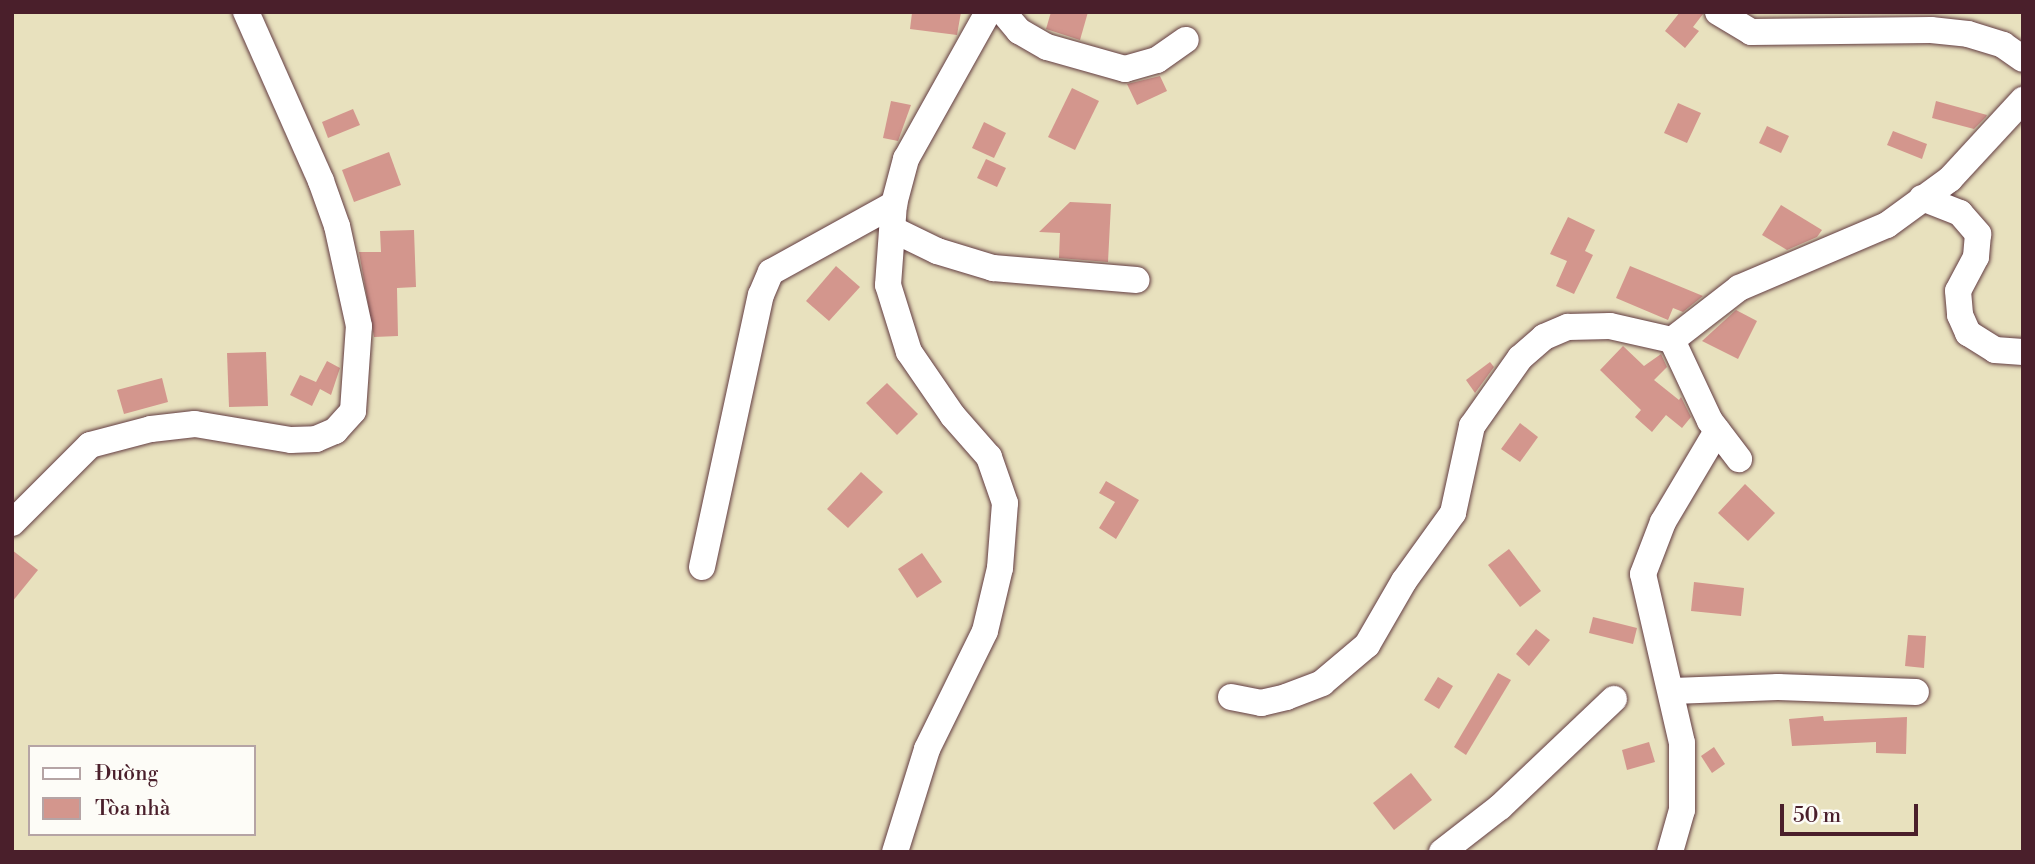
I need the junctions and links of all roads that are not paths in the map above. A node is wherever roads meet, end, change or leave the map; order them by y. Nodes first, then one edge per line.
1 (246, 12) edge
2 (988, 12) edge
3 (1003, 12) edge
4 (1718, 12) edge
5 (1186, 40) dead end
6 (2023, 59) edge
7 (2023, 100) edge
8 (1922, 198) junction
9 (894, 217) junction
10 (1137, 280) dead end
11 (1672, 340) junction
12 (2023, 352) edge
13 (1717, 431) junction
14 (1739, 459) dead end
15 (12, 523) edge
16 (702, 567) dead end
17 (1673, 691) junction
18 (1916, 692) dead end
19 (1231, 697) dead end
20 (1614, 699) dead end
21 (895, 852) edge
22 (1442, 852) edge
23 (1670, 852) edge

1 - 15 street
2 - 9 street
3 - 5 street
4 - 6 street
7 - 8 street
8 - 11 street
8 - 12 street
9 - 10 street
9 - 16 street
9 - 21 street
11 - 13 street
11 - 19 street
13 - 14 street
13 - 17 street
17 - 18 street
17 - 23 street
20 - 22 street

